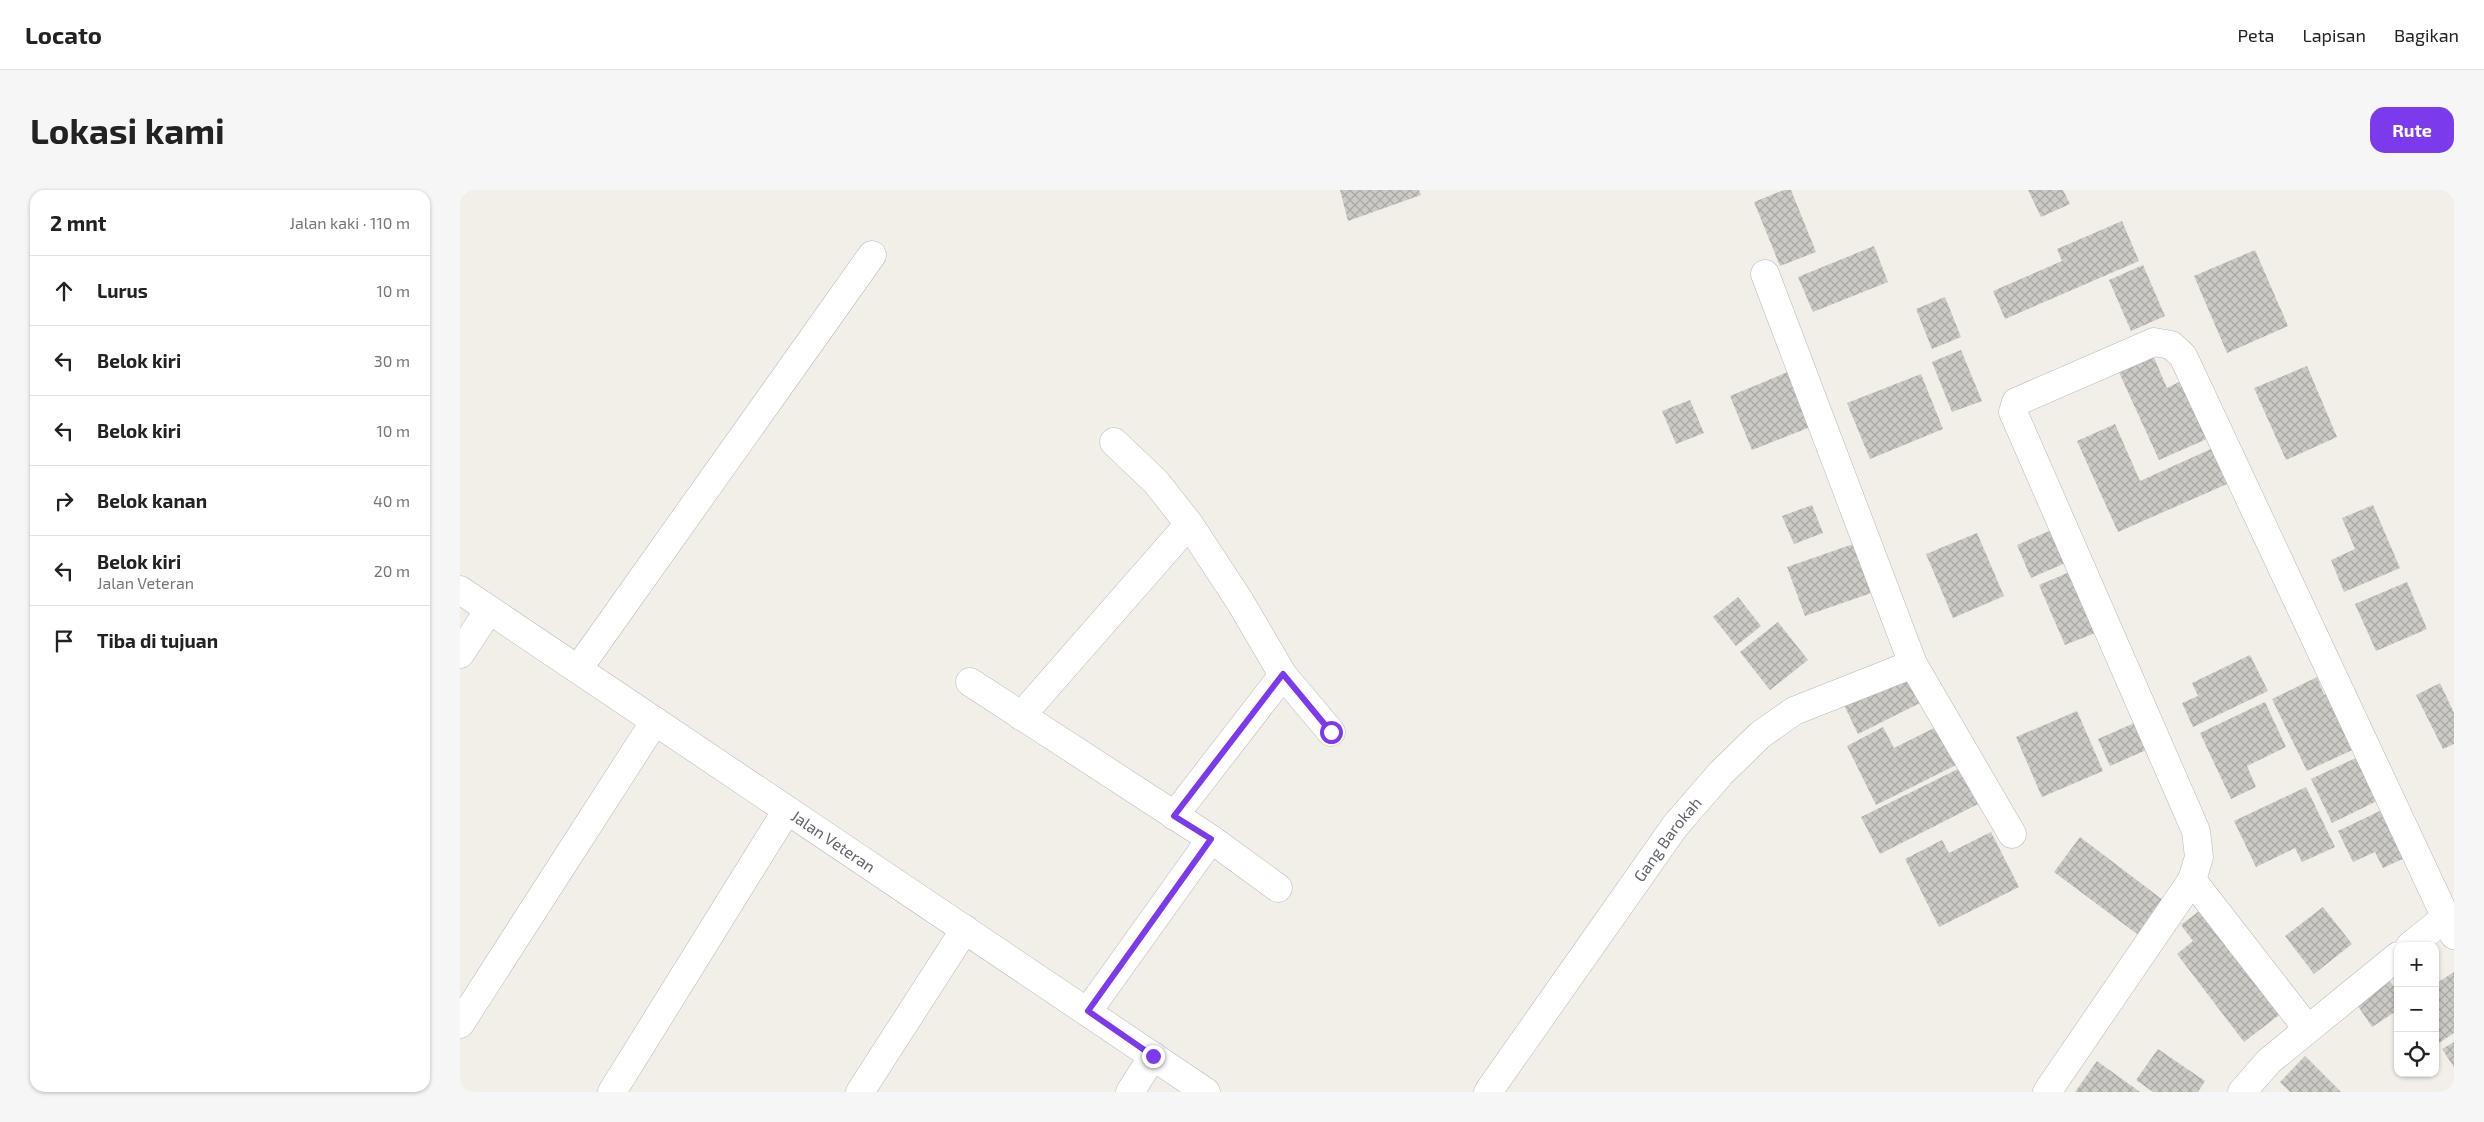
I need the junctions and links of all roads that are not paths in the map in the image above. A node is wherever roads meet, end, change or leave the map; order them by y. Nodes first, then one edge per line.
1 (872, 255) dead end
2 (1765, 274) dead end
3 (1114, 442) dead end
4 (1189, 524) junction
5 (460, 590) edge
6 (489, 610) junction
7 (460, 654) edge
8 (1913, 664) junction
9 (578, 669) junction
10 (1283, 674) junction
11 (970, 682) dead end
12 (1021, 716) junction
13 (655, 721) junction
14 (1331, 732) dead end
15 (787, 810) junction
16 (1174, 816) junction
17 (2012, 834) dead end
18 (1211, 839) junction
19 (2192, 880) junction
20 (1278, 888) dead end
21 (2449, 926) edge
22 (965, 928) junction
23 (2418, 942) edge
24 (2394, 959) edge
25 (1088, 1011) junction
26 (460, 1024) edge
27 (2307, 1028) junction
28 (1153, 1056) junction
29 (612, 1092) edge
30 (860, 1092) edge
31 (1130, 1092) edge
32 (1206, 1092) edge
33 (1488, 1092) edge
34 (2047, 1092) edge
35 (2242, 1092) edge

1 - 9 street
2 - 8 street
3 - 4 street
4 - 10 street
4 - 12 street
5 - 6 street, Jalan Veteran
6 - 7 street
6 - 9 street, Jalan Veteran
8 - 17 street
8 - 33 street, Gang Barokah
9 - 13 street, Jalan Veteran
10 - 14 street
10 - 16 street
11 - 12 street
12 - 16 street
13 - 15 street, Jalan Veteran
13 - 26 street
15 - 22 street, Jalan Veteran
15 - 29 street
16 - 18 street
18 - 20 street
18 - 25 street
19 - 21 street
19 - 27 street
19 - 34 street
21 - 23 street
22 - 25 street, Jalan Veteran
22 - 30 street
24 - 27 street
25 - 28 street, Jalan Veteran
27 - 35 street
28 - 31 street
28 - 32 street, Jalan Veteran

